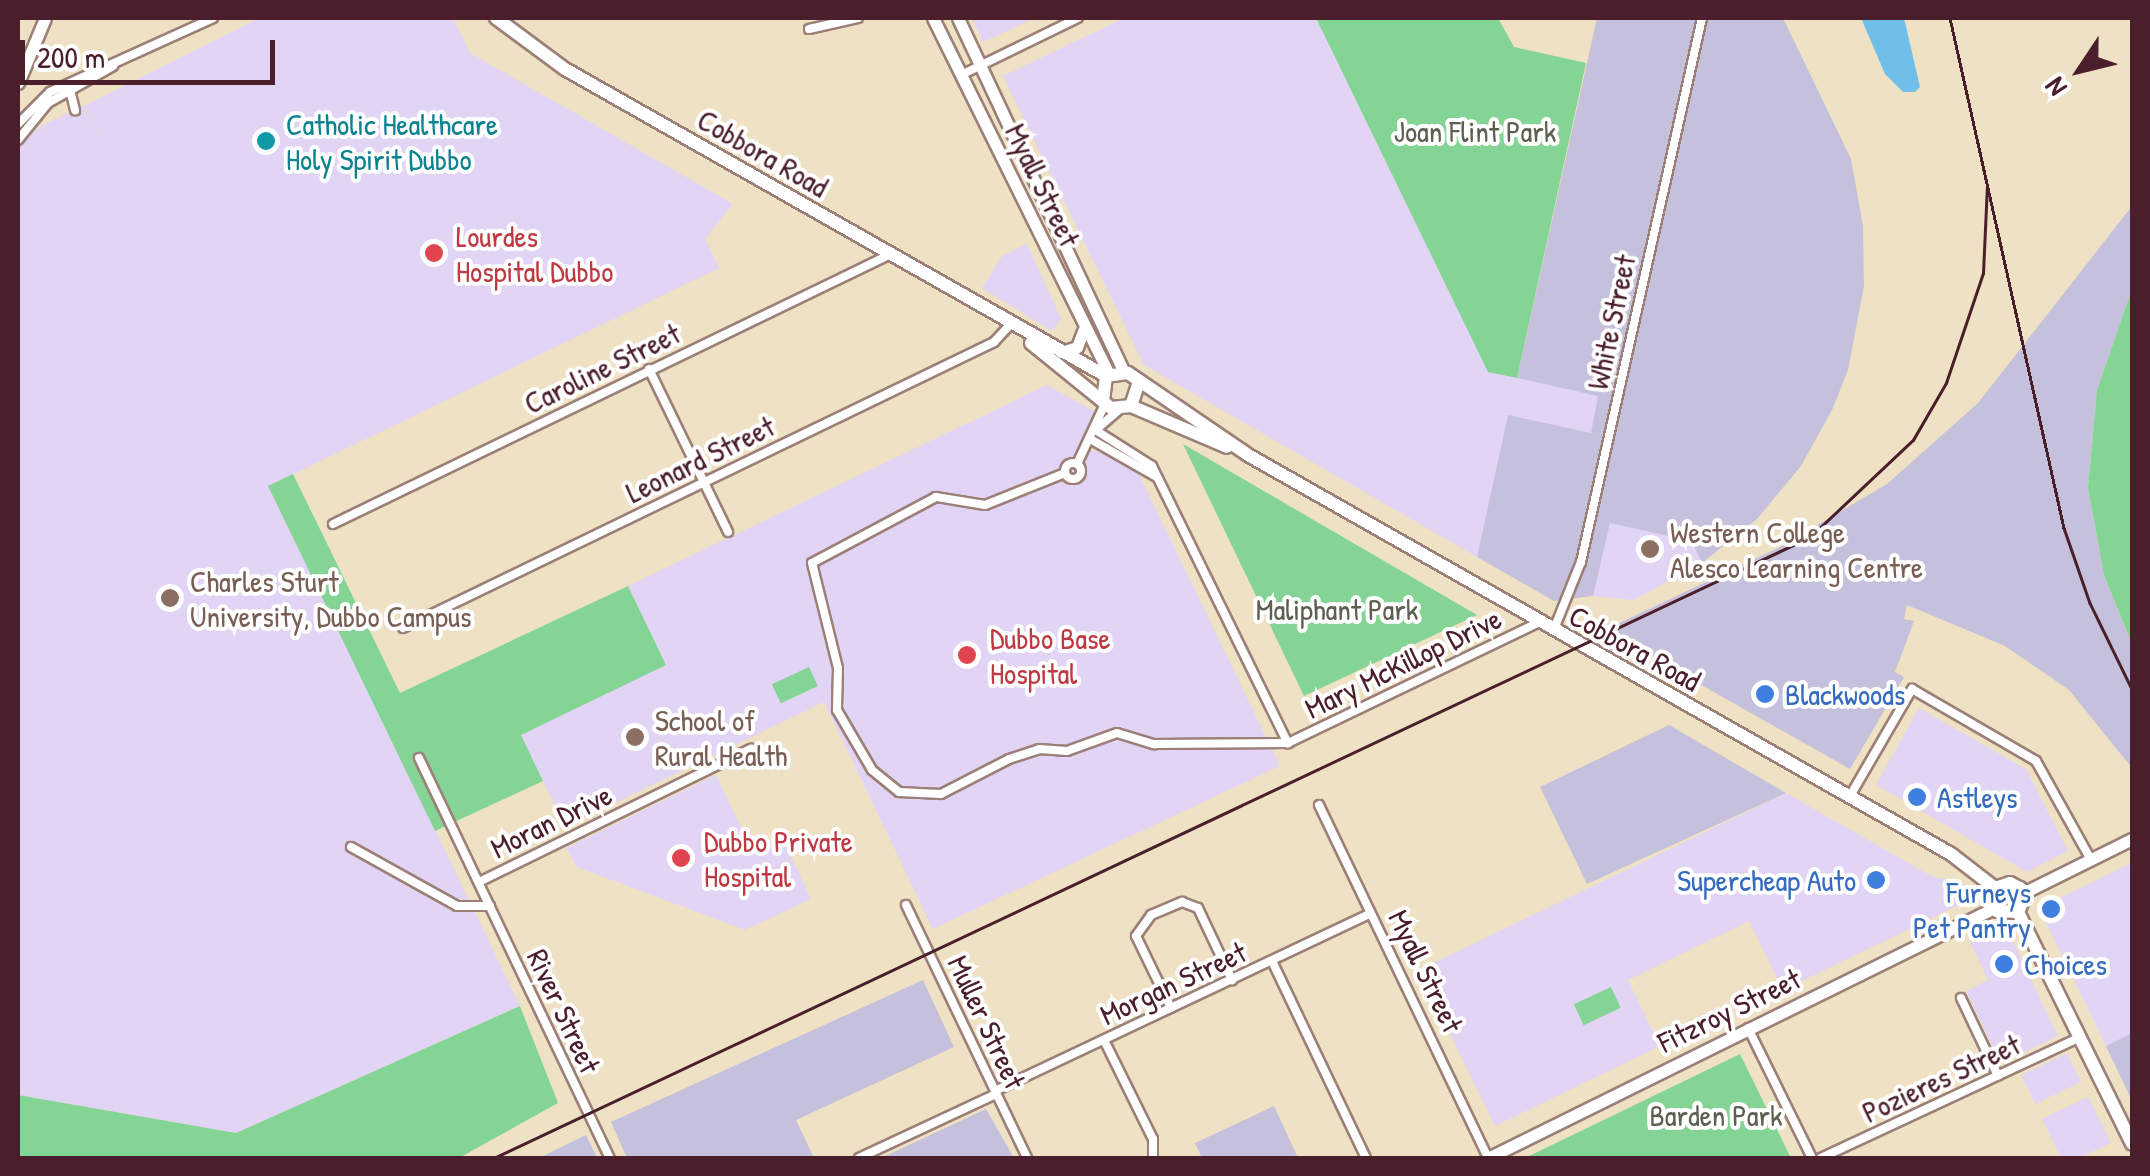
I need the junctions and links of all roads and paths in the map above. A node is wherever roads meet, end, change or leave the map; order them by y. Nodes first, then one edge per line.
1 (45, 18) edge
2 (213, 18) edge
3 (858, 18) edge
4 (933, 18) edge
5 (958, 18) edge
6 (1078, 18) edge
7 (1702, 18) edge
8 (506, 21) edge
9 (809, 28) dead end
10 (981, 65) junction
11 (961, 74) junction
12 (18, 82) edge
13 (71, 86) junction
14 (75, 110) dead end
15 (18, 124) edge
16 (18, 140) edge
17 (890, 254) junction
18 (1082, 320) junction
19 (1011, 324) junction
20 (1060, 352) junction
21 (650, 369) junction
22 (1112, 374) junction
23 (1138, 385) junction
24 (1114, 405) junction
25 (1096, 433) junction
26 (1248, 455) junction
27 (704, 482) junction
28 (333, 524) dead end
29 (728, 532) dead end
30 (1536, 623) junction
31 (403, 628) dead end
32 (1553, 632) junction
33 (1288, 743) junction
34 (752, 749) dead end
35 (419, 758) dead end
36 (1849, 797) junction
37 (1319, 805) dead end
38 (2132, 839) edge
39 (351, 847) dead end
40 (2091, 860) junction
41 (479, 882) junction
42 (1995, 888) junction
43 (2023, 892) junction
44 (906, 905) dead end
45 (490, 906) junction
46 (1994, 908) junction
47 (2018, 912) junction
48 (1370, 914) junction
49 (1272, 961) junction
50 (1232, 980) junction
51 (1962, 998) dead end
52 (1171, 1008) junction
53 (1748, 1028) junction
54 (2080, 1037) junction
55 (1104, 1040) junction
56 (1998, 1076) junction
57 (995, 1093) junction
58 (2132, 1144) edge
59 (1154, 1157) edge
60 (610, 1158) edge
61 (859, 1158) edge
62 (1027, 1158) edge
63 (1366, 1158) edge
64 (1488, 1158) edge
65 (1812, 1158) edge
66 (1821, 1158) edge

1 - 12 street
2 - 13 street
3 - 9 street
4 - 11 street, Myall Street
5 - 10 street, Myall Street
6 - 10 street
7 - 32 street, White Street
8 - 17 main road, Cobbora Road
10 - 11 street
10 - 22 street, Myall Street
11 - 18 street, Myall Street
13 - 14 street
13 - 15 street
13 - 16 street
17 - 19 main road, Cobbora Road
17 - 21 street, Caroline Street
18 - 20 street
18 - 22 street, Myall Street
19 - 20 main road, Cobbora Road
19 - 24 main road, Cobbora Road
19 - 27 street, Leonard Street
20 - 22 main road, Cobbora Road
21 - 27 street
21 - 28 street, Caroline Street
22 - 23 main road, Cobbora Road
22 - 24 main road
23 - 24 main road
23 - 26 main road, Cobbora Road
24 - 25 street
24 - 25 street
24 - 26 main road, Cobbora Road
25 - 33 street
25 - 33 street
26 - 30 main road, Cobbora Road
27 - 29 street
27 - 31 street, Leonard Street
30 - 32 main road, Cobbora Road
30 - 33 street, Mary McKillop Drive
32 - 36 main road, Cobbora Road
34 - 41 street, Moran Drive
35 - 41 street, River Street
36 - 40 street
36 - 42 main road, Cobbora Road
37 - 48 street, Myall Street
38 - 40 street
39 - 45 street
40 - 43 street
41 - 45 street, River Street
42 - 43 main road
42 - 46 main road
43 - 47 main road
44 - 57 street, Muller Street
45 - 60 street, River Street
46 - 47 main road
46 - 53 street, Fitzroy Street
47 - 54 main road
48 - 49 street, Morgan Street
48 - 64 street, Myall Street
49 - 50 street, Morgan Street
49 - 63 street
50 - 52 street, Morgan Street
50 - 52 street
51 - 56 street
52 - 55 street, Morgan Street
53 - 64 street, Fitzroy Street
53 - 65 street
54 - 56 street, Pozieres Street
54 - 58 main road
55 - 57 street, Morgan Street
55 - 59 street
56 - 66 street, Pozieres Street
57 - 61 street, Morgan Street
57 - 62 street, Muller Street

